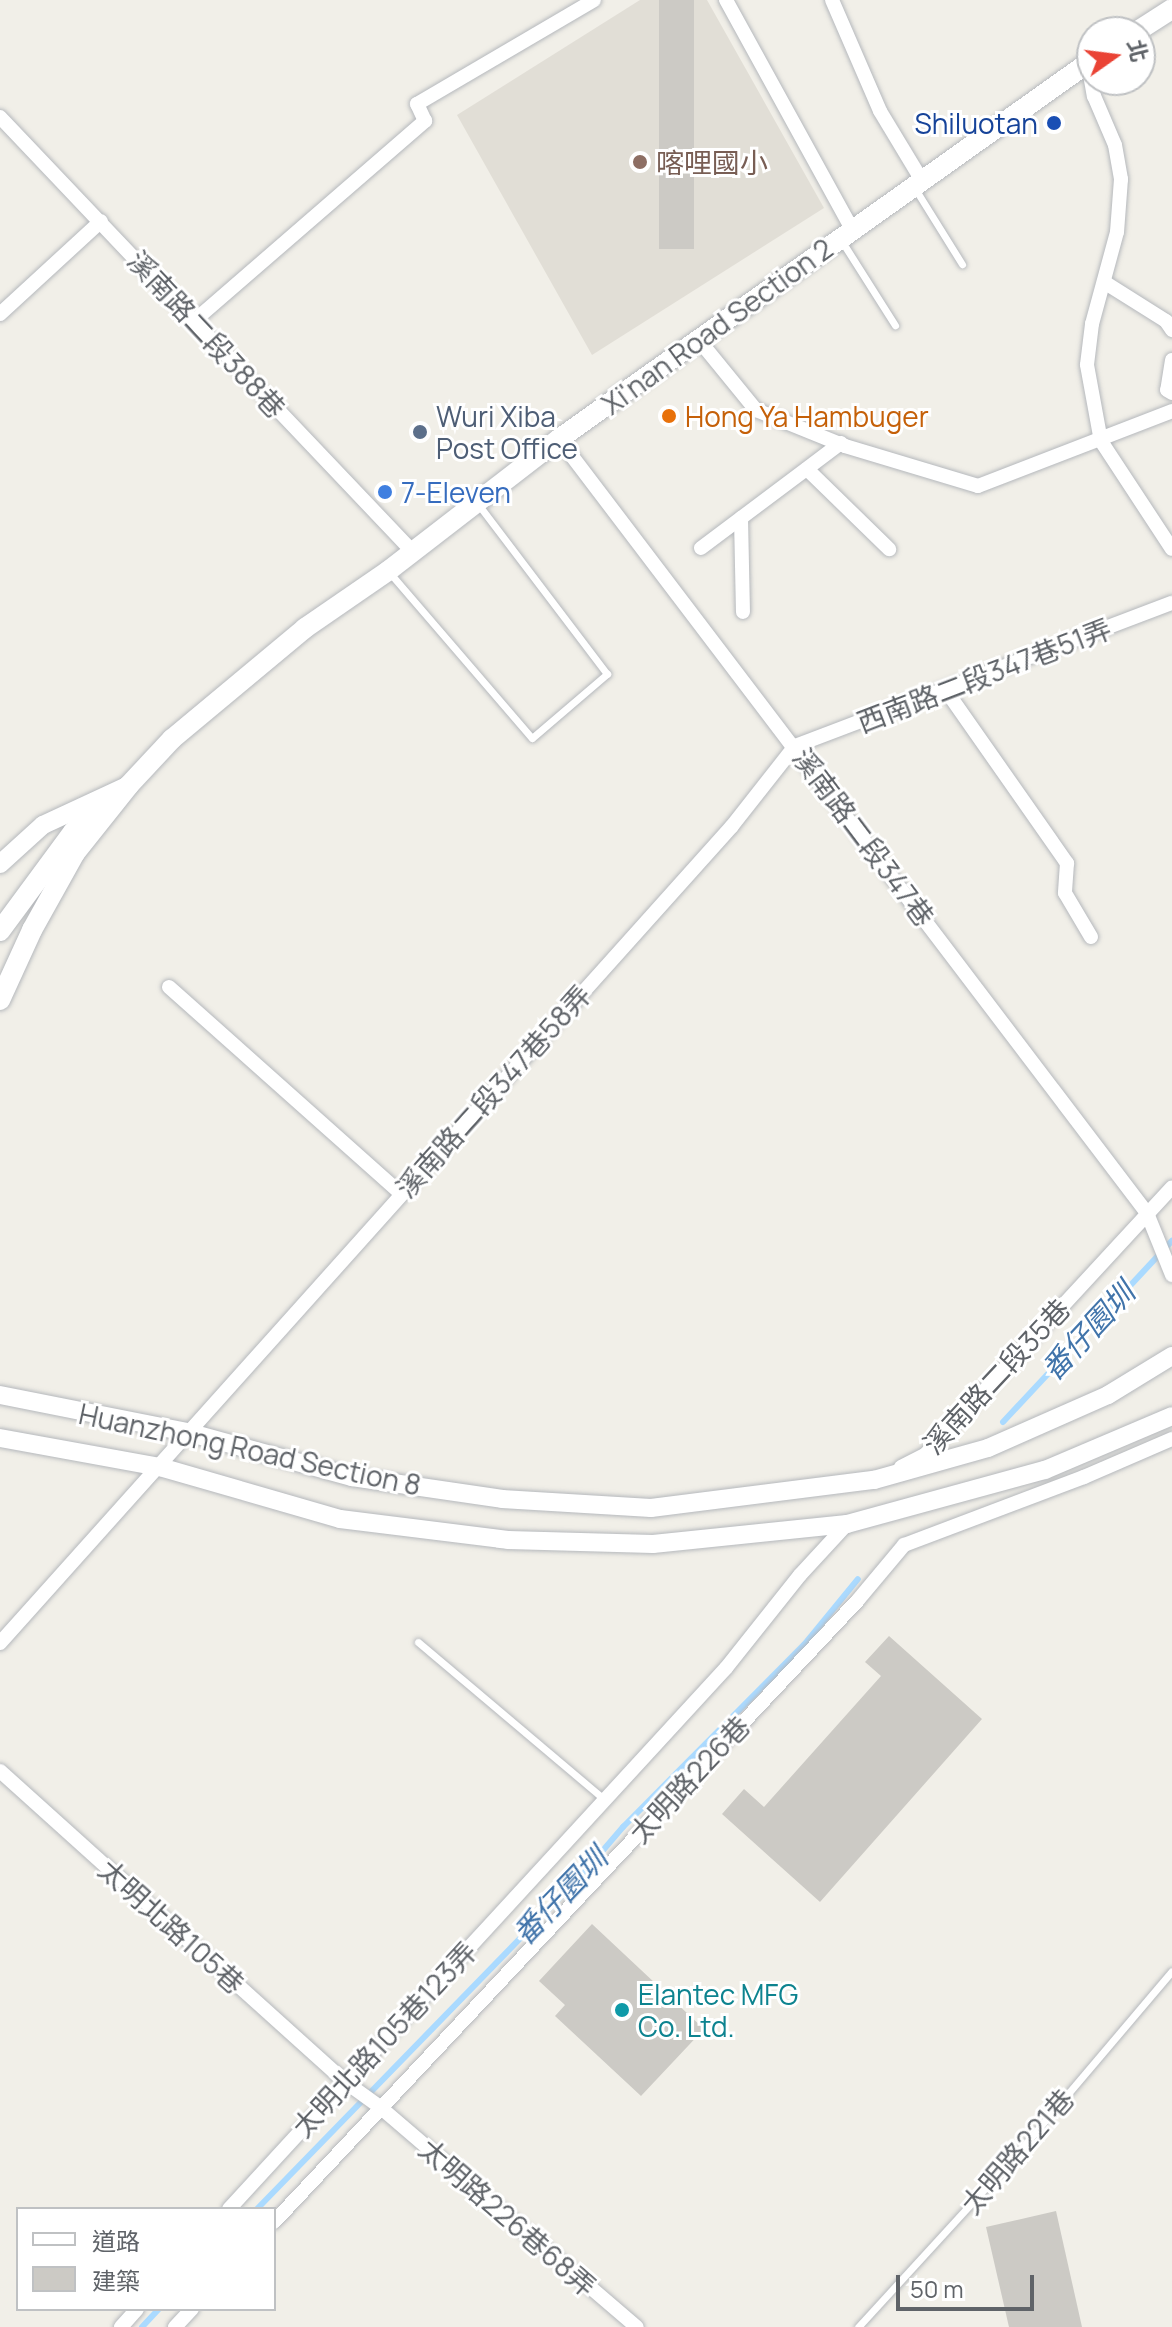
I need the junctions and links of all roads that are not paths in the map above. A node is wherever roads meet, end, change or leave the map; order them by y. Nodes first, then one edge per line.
1 (594, 0) edge
2 (726, 0) edge
3 (832, 0) edge
4 (1076, 72) edge
5 (1094, 96) edge
6 (0, 117) edge
7 (917, 182) junction
8 (101, 221) junction
9 (846, 233) junction
10 (962, 264) dead end
11 (1104, 282) junction
12 (0, 314) edge
13 (194, 321) junction
14 (895, 325) dead end
15 (1172, 330) edge
16 (698, 339) junction
17 (1172, 360) edge
18 (1172, 393) edge
19 (1172, 411) edge
20 (559, 439) junction
21 (1101, 441) junction
22 (841, 443) junction
23 (807, 469) junction
24 (477, 502) junction
25 (741, 518) junction
26 (701, 548) dead end
27 (889, 549) dead end
28 (1172, 549) edge
29 (413, 552) junction
30 (388, 571) junction
31 (1172, 603) edge
32 (743, 612) dead end
33 (945, 689) junction
34 (795, 746) junction
35 (129, 785) junction
36 (0, 864) edge
37 (1, 928) edge
38 (32, 930) junction
39 (1091, 937) dead end
40 (169, 987) dead end
41 (0, 1000) edge
42 (1172, 1187) edge
43 (401, 1194) junction
44 (1147, 1213) junction
45 (1172, 1275) edge
46 (1172, 1356) edge
47 (0, 1388) edge
48 (0, 1395) edge
49 (19, 1400) junction
50 (1172, 1416) edge
51 (187, 1432) junction
52 (1172, 1439) edge
53 (6, 1441) edge
54 (160, 1467) junction
55 (874, 1480) junction
56 (847, 1524) junction
57 (418, 1642) dead end
58 (0, 1643) edge
59 (0, 1771) edge
60 (605, 1800) junction
61 (1172, 1971) edge
62 (344, 2081) junction
63 (380, 2107) junction
64 (231, 2207) edge
65 (276, 2220) edge
66 (135, 2311) edge
67 (190, 2311) edge
68 (121, 2327) edge
69 (175, 2327) edge
70 (637, 2327) edge
71 (858, 2327) edge

1 - 13 street
2 - 9 street
3 - 7 street
4 - 7 main road, Xi'nan Road Section 2
5 - 11 street
6 - 8 street, 溪南路二段388巷
7 - 9 main road, Xi'nan Road Section 2
7 - 10 lane
8 - 12 street
8 - 13 street, 溪南路二段388巷
9 - 14 lane
9 - 16 main road, Xi'nan Road Section 2
11 - 15 street
11 - 21 street
13 - 29 street, 溪南路二段388巷
16 - 20 main road, Xi'nan Road Section 2
16 - 22 street
17 - 18 street
19 - 21 street
20 - 24 main road, Xi'nan Road Section 2
20 - 34 street, 溪南路二段347巷
21 - 22 street
21 - 28 street
22 - 23 street
23 - 25 street
23 - 27 street
24 - 29 main road, Xi'nan Road Section 2
24 - 30 lane
25 - 26 street
25 - 32 street
29 - 30 main road, Xi'nan Road Section 2
30 - 35 main road, Xi'nan Road Section 2
31 - 33 street, 西南路二段347巷51弄
33 - 34 street, 西南路二段347巷51弄
33 - 39 street
34 - 43 street, 溪南路二段347巷58弄
34 - 44 street, 溪南路二段347巷
35 - 36 street
35 - 37 main road
35 - 38 main road
37 - 38 street
38 - 41 main road
40 - 43 street
42 - 44 street, 溪南路二段35巷
43 - 51 street, 溪南路二段347巷58弄
44 - 45 street, 溪南路二段347巷
44 - 55 street, 溪南路二段35巷
46 - 55 street, Huanzhong Road Section 8
47 - 49 street, Huanzhong Road Section 8
48 - 49 street, Huanzhong Road Section 8
49 - 51 street, Huanzhong Road Section 8
50 - 56 street, Huanzhong Road Section 8
51 - 54 street, 溪南路二段347巷58弄
51 - 55 street, Huanzhong Road Section 8
52 - 63 street, 太明路226巷
53 - 54 street, Huanzhong Road Section 8
54 - 56 street, Huanzhong Road Section 8
54 - 58 street, 溪南路二段347巷58弄
56 - 60 street, 太明北路105巷123弄
57 - 60 lane
59 - 62 street, 太明北路105巷
60 - 62 street, 太明北路105巷123弄
61 - 71 lane, 太明路221巷
62 - 63 street, 太明北路105巷
62 - 64 street, 太明北路105巷123弄
63 - 65 street, 太明路226巷
63 - 70 street, 太明路226巷68弄
66 - 68 street
67 - 69 street

